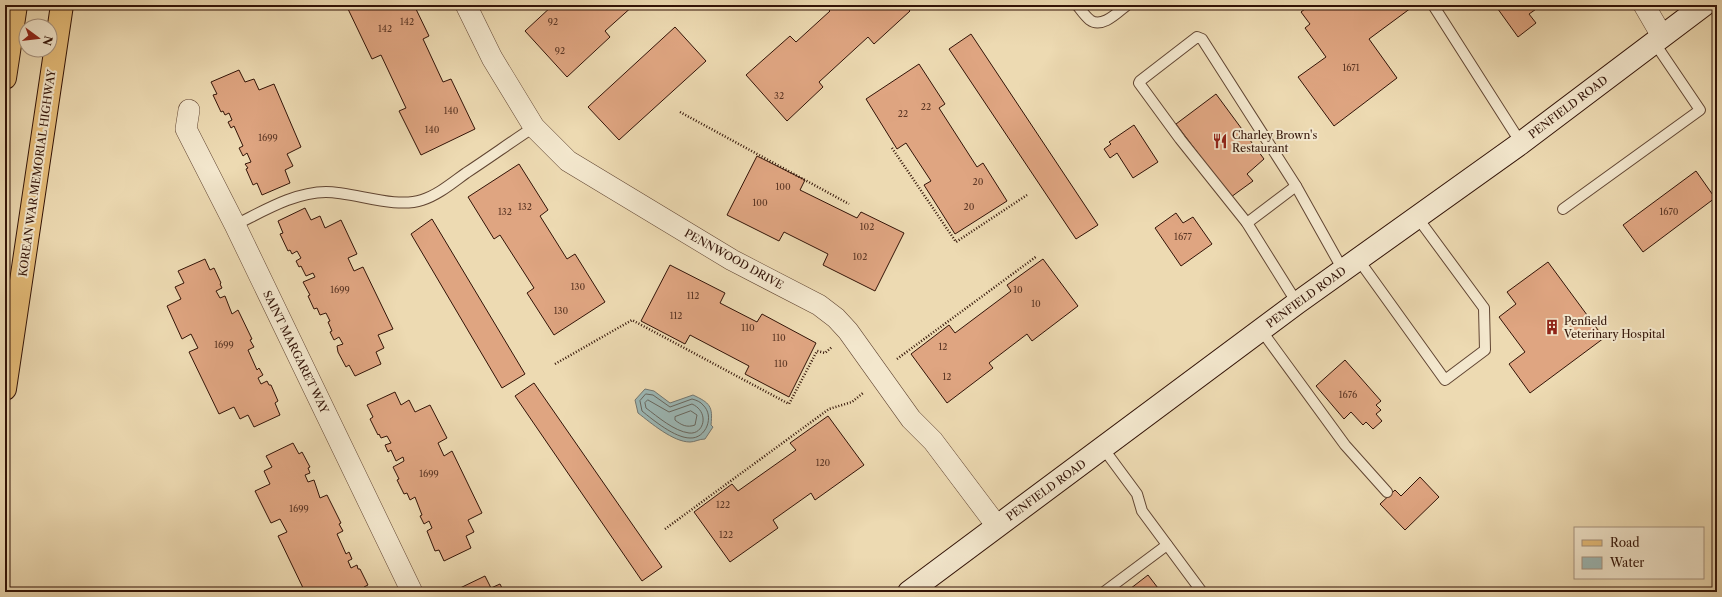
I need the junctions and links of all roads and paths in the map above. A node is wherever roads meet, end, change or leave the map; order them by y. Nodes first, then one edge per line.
1 (16, 5) edge
2 (62, 5) edge
3 (466, 5) edge
4 (1077, 5) edge
5 (1127, 5) edge
6 (1433, 5) edge
7 (1644, 5) edge
8 (1704, 5) edge
9 (1658, 39) junction
10 (5, 78) edge
11 (189, 110) dead end
12 (680, 112) dead end
13 (534, 127) junction
14 (1521, 143) junction
15 (892, 148) dead end
16 (1296, 186) junction
17 (1027, 195) dead end
18 (849, 204) dead end
19 (1563, 210) dead end
20 (1417, 217) junction
21 (1247, 223) junction
22 (235, 225) junction
23 (1037, 256) dead end
24 (1351, 265) junction
25 (1297, 303) junction
26 (1261, 330) junction
27 (848, 331) junction
28 (893, 362) dead end
29 (556, 364) dead end
30 (5, 389) edge
31 (867, 389) dead end
32 (1103, 448) junction
33 (1387, 492) dead end
34 (997, 526) junction
35 (665, 529) dead end
36 (1167, 546) junction
37 (917, 590) edge
38 (412, 592) edge
39 (1104, 592) edge
40 (1202, 592) edge

1 - 10 main road
2 - 30 main road, KOREAN WAR MEMORIAL HIGHWAY
3 - 13 street, PENNWOOD DRIVE
4 - 5 lane
6 - 14 lane
7 - 9 street
8 - 9 street, PENFIELD ROAD
9 - 14 street, PENFIELD ROAD
9 - 19 lane
11 - 22 street, SAINT MARGARET WAY
12 - 18 path
13 - 22 lane
13 - 27 street, PENNWOOD DRIVE
14 - 20 street, PENFIELD ROAD
15 - 17 path
16 - 21 lane
16 - 21 lane
16 - 24 lane
20 - 24 street, PENFIELD ROAD
20 - 24 lane
21 - 25 lane
22 - 38 street, SAINT MARGARET WAY
23 - 28 path
24 - 25 street, PENFIELD ROAD
25 - 26 street, PENFIELD ROAD
26 - 32 street, PENFIELD ROAD
26 - 33 lane
27 - 29 path
27 - 34 street, PENNWOOD DRIVE
31 - 35 path
32 - 34 street, PENFIELD ROAD
32 - 36 lane
34 - 37 street, PENFIELD ROAD
36 - 39 lane
36 - 40 lane

